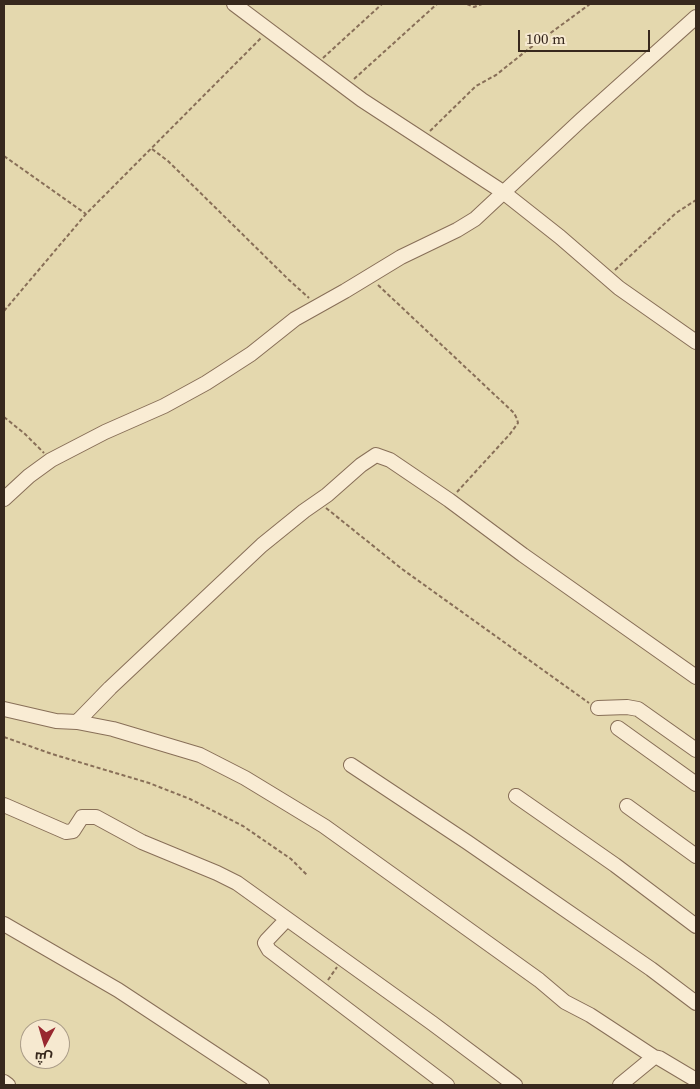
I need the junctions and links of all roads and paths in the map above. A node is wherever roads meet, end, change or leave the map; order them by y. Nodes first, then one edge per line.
1 (234, 4) edge
2 (382, 4) edge
3 (437, 4) edge
4 (467, 4) edge
5 (482, 4) edge
6 (590, 4) edge
7 (696, 17) edge
8 (268, 30) junction
9 (314, 65) junction
10 (345, 88) junction
11 (421, 140) junction
12 (152, 149) junction
13 (4, 156) edge
14 (504, 192) junction
15 (696, 200) edge
16 (86, 214) junction
17 (369, 276) junction
18 (607, 278) junction
19 (318, 306) junction
20 (4, 311) edge
21 (696, 342) edge
22 (4, 417) edge
23 (51, 460) junction
24 (4, 499) edge
25 (449, 500) junction
26 (318, 502) junction
27 (696, 678) edge
28 (598, 708) joint
29 (4, 709) edge
30 (77, 722) junction
31 (618, 728) dead end
32 (4, 737) edge
33 (696, 750) edge
34 (351, 765) dead end
35 (696, 784) edge
36 (516, 796) dead end
37 (4, 805) edge
38 (627, 806) dead end
39 (696, 856) edge
40 (308, 876) dead end
41 (287, 918) junction
42 (4, 924) edge
43 (696, 926) edge
44 (343, 959) junction
45 (321, 990) junction
46 (696, 1003) edge
47 (654, 1057) junction
48 (696, 1080) edge
49 (4, 1082) edge
50 (8, 1085) edge
51 (262, 1085) edge
52 (447, 1085) edge
53 (515, 1085) edge
54 (620, 1085) edge

1 - 8 street
2 - 9 path
3 - 10 path
4 - 5 path
6 - 11 path
7 - 14 street
8 - 9 street
8 - 12 path
9 - 10 street
10 - 11 street
11 - 14 street
12 - 16 path
12 - 19 path
13 - 16 path
14 - 17 street
14 - 18 street
15 - 18 path
16 - 20 path
17 - 19 street
17 - 25 path
18 - 21 street
19 - 23 street
22 - 23 path
23 - 24 street
25 - 26 street
25 - 27 street
26 - 28 path
26 - 30 street
28 - 33 street
29 - 30 street
30 - 47 street
31 - 35 street
32 - 40 path
34 - 46 street
36 - 43 street
37 - 41 street
38 - 39 street
41 - 44 street
41 - 45 street
42 - 51 street
44 - 45 path
44 - 53 street
45 - 52 street
47 - 48 street
47 - 54 street
49 - 50 street

